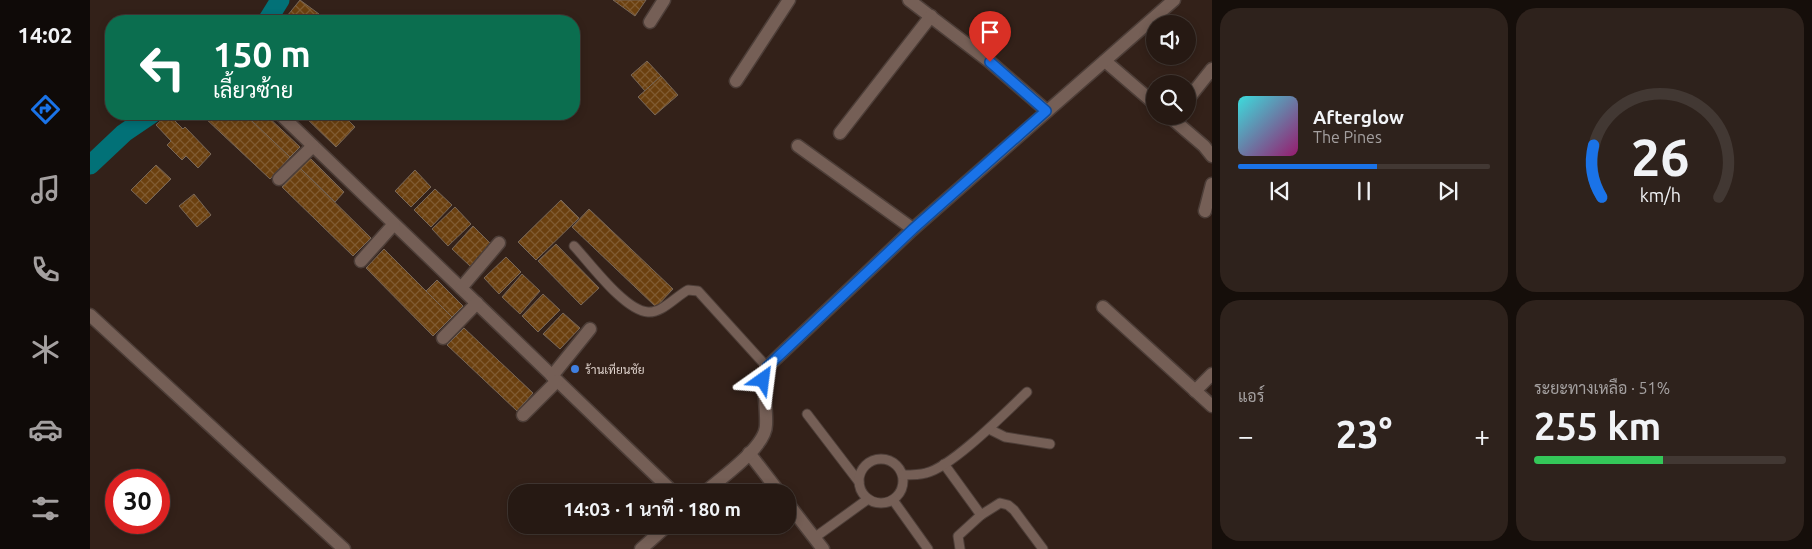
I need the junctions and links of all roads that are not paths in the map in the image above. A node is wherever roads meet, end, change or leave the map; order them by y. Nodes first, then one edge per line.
1 (664, 0) edge
2 (789, 0) edge
3 (909, 0) edge
4 (1174, 0) edge
5 (931, 16) junction
6 (650, 22) dead end
7 (1105, 61) junction
8 (1212, 69) edge
9 (736, 81) dead end
10 (1196, 89) edge
11 (1146, 96) edge
12 (1046, 111) junction
13 (286, 120) edge
14 (1180, 125) edge
15 (840, 133) dead end
16 (313, 146) junction
17 (798, 146) dead end
18 (1212, 156) edge
19 (279, 179) dead end
20 (1212, 184) edge
21 (1205, 211) dead end
22 (394, 224) junction
23 (913, 229) junction
24 (499, 243) dead end
25 (574, 246) dead end
26 (361, 261) dead end
27 (461, 288) junction
28 (477, 303) junction
29 (1103, 307) dead end
30 (90, 315) edge
31 (590, 329) dead end
32 (443, 338) dead end
33 (767, 367) junction
34 (1212, 374) edge
35 (555, 378) junction
36 (1195, 391) junction
37 (1027, 392) dead end
38 (1212, 406) edge
39 (807, 414) dead end
40 (523, 415) dead end
41 (989, 429) junction
42 (1050, 444) dead end
43 (749, 453) junction
44 (944, 464) junction
45 (903, 475) junction
46 (859, 482) junction
47 (666, 484) edge
48 (714, 484) edge
49 (774, 484) edge
50 (868, 499) junction
51 (893, 500) junction
52 (981, 515) junction
53 (796, 516) edge
54 (658, 534) edge
55 (816, 545) edge
56 (344, 549) edge
57 (642, 549) edge
58 (928, 549) edge
59 (960, 549) edge
60 (1043, 549) edge

1 - 6 street
2 - 9 street
3 - 5 street
4 - 7 street
5 - 12 street
5 - 15 street
7 - 11 street
7 - 12 street
8 - 10 street
12 - 23 street
13 - 16 street
14 - 18 street
16 - 19 street
16 - 22 street
17 - 23 street
20 - 21 street
22 - 26 street
22 - 27 street
23 - 33 street
24 - 27 street
25 - 33 lane
27 - 28 street
28 - 32 street
28 - 35 street
29 - 36 street
30 - 56 street
31 - 35 street
33 - 43 street
34 - 36 street
35 - 40 street
35 - 47 street
36 - 38 street
37 - 41 lane
39 - 46 lane
41 - 42 lane
41 - 44 lane
43 - 48 street
43 - 49 street
44 - 45 lane
44 - 52 lane
45 - 46 lane
45 - 51 lane
46 - 50 lane
50 - 51 lane
50 - 55 lane
51 - 58 lane
52 - 59 lane
52 - 60 lane
53 - 55 street
54 - 57 street

